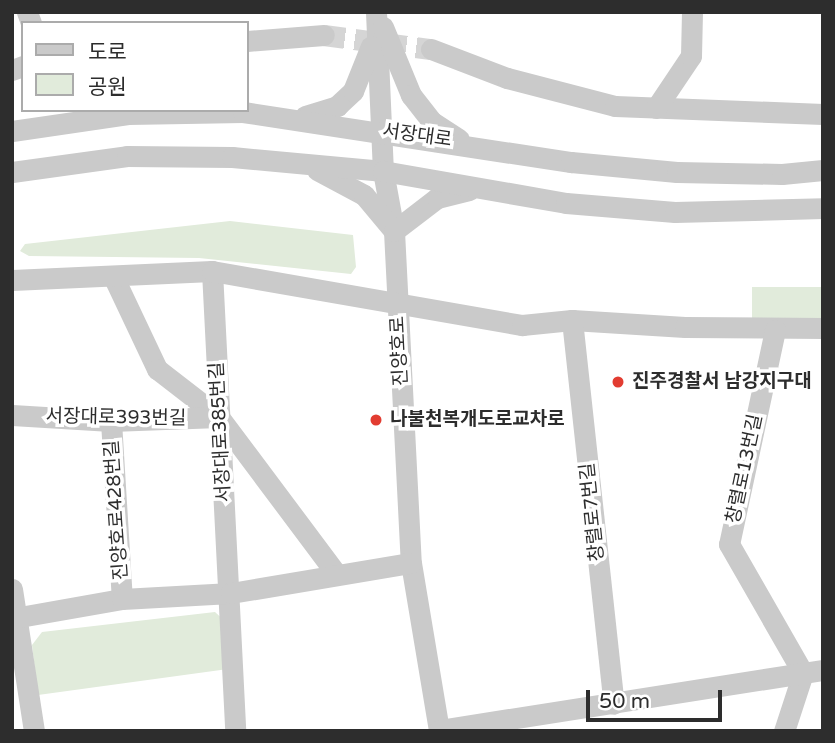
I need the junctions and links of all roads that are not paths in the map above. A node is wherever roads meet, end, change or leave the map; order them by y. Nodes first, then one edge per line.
1 (692, 12) edge
2 (377, 16) edge
3 (324, 35) tunnel mouth
4 (248, 41) edge
5 (431, 49) tunnel mouth
6 (656, 108) junction
7 (175, 112) edge
8 (203, 112) edge
9 (823, 114) edge
10 (299, 117) junction
11 (12, 131) edge
12 (382, 131) junction
13 (464, 142) junction
14 (296, 161) junction
15 (823, 170) edge
16 (383, 171) junction
17 (12, 172) edge
18 (480, 188) junction
19 (823, 208) edge
20 (394, 231) junction
21 (212, 271) junction
22 (114, 278) junction
23 (12, 280) edge
24 (398, 304) junction
25 (572, 320) junction
26 (823, 328) edge
27 (775, 330) junction
28 (12, 415) edge
29 (219, 417) junction
30 (111, 421) junction
31 (411, 563) junction
32 (337, 575) junction
33 (12, 589) edge
34 (231, 593) junction
35 (122, 599) junction
36 (14, 618) junction
37 (813, 672) edge
38 (614, 704) junction
39 (235, 726) edge
40 (34, 731) edge
41 (439, 731) edge
42 (784, 731) edge

1 - 6 street
2 - 10 street
2 - 12 street, 진양호로
2 - 13 street
3 - 4 street
5 - 6 street
6 - 9 street
7 - 11 street, 서장대로
8 - 10 street, 서장대로
10 - 12 street, 서장대로
12 - 13 street, 서장대로
12 - 16 street, 진양호로
13 - 15 street, 서장대로
14 - 16 street, 서장대로
14 - 17 street, 서장대로
14 - 20 street
16 - 18 street, 서장대로
16 - 20 street, 진양호로
18 - 19 street, 서장대로
18 - 20 street
20 - 24 street, 진양호로
21 - 22 street
21 - 24 street
21 - 29 street, 서장대로385번길
22 - 23 street
22 - 29 street
24 - 25 street
24 - 31 street, 진양호로
25 - 27 street
25 - 38 street, 창렬로7번길
26 - 27 street
27 - 37 street, 창렬로13번길
28 - 30 street, 서장대로393번길
29 - 30 street, 서장대로393번길
29 - 32 street
29 - 34 street, 서장대로385번길
30 - 35 street, 진양호로428번길
31 - 32 street, 진양호로428번길
31 - 41 street, 진양호로
32 - 34 street, 진양호로428번길
33 - 36 street
34 - 35 street, 진양호로428번길
34 - 39 street
35 - 36 street, 진양호로428번길
36 - 40 street
37 - 38 street
37 - 42 street
38 - 41 street

